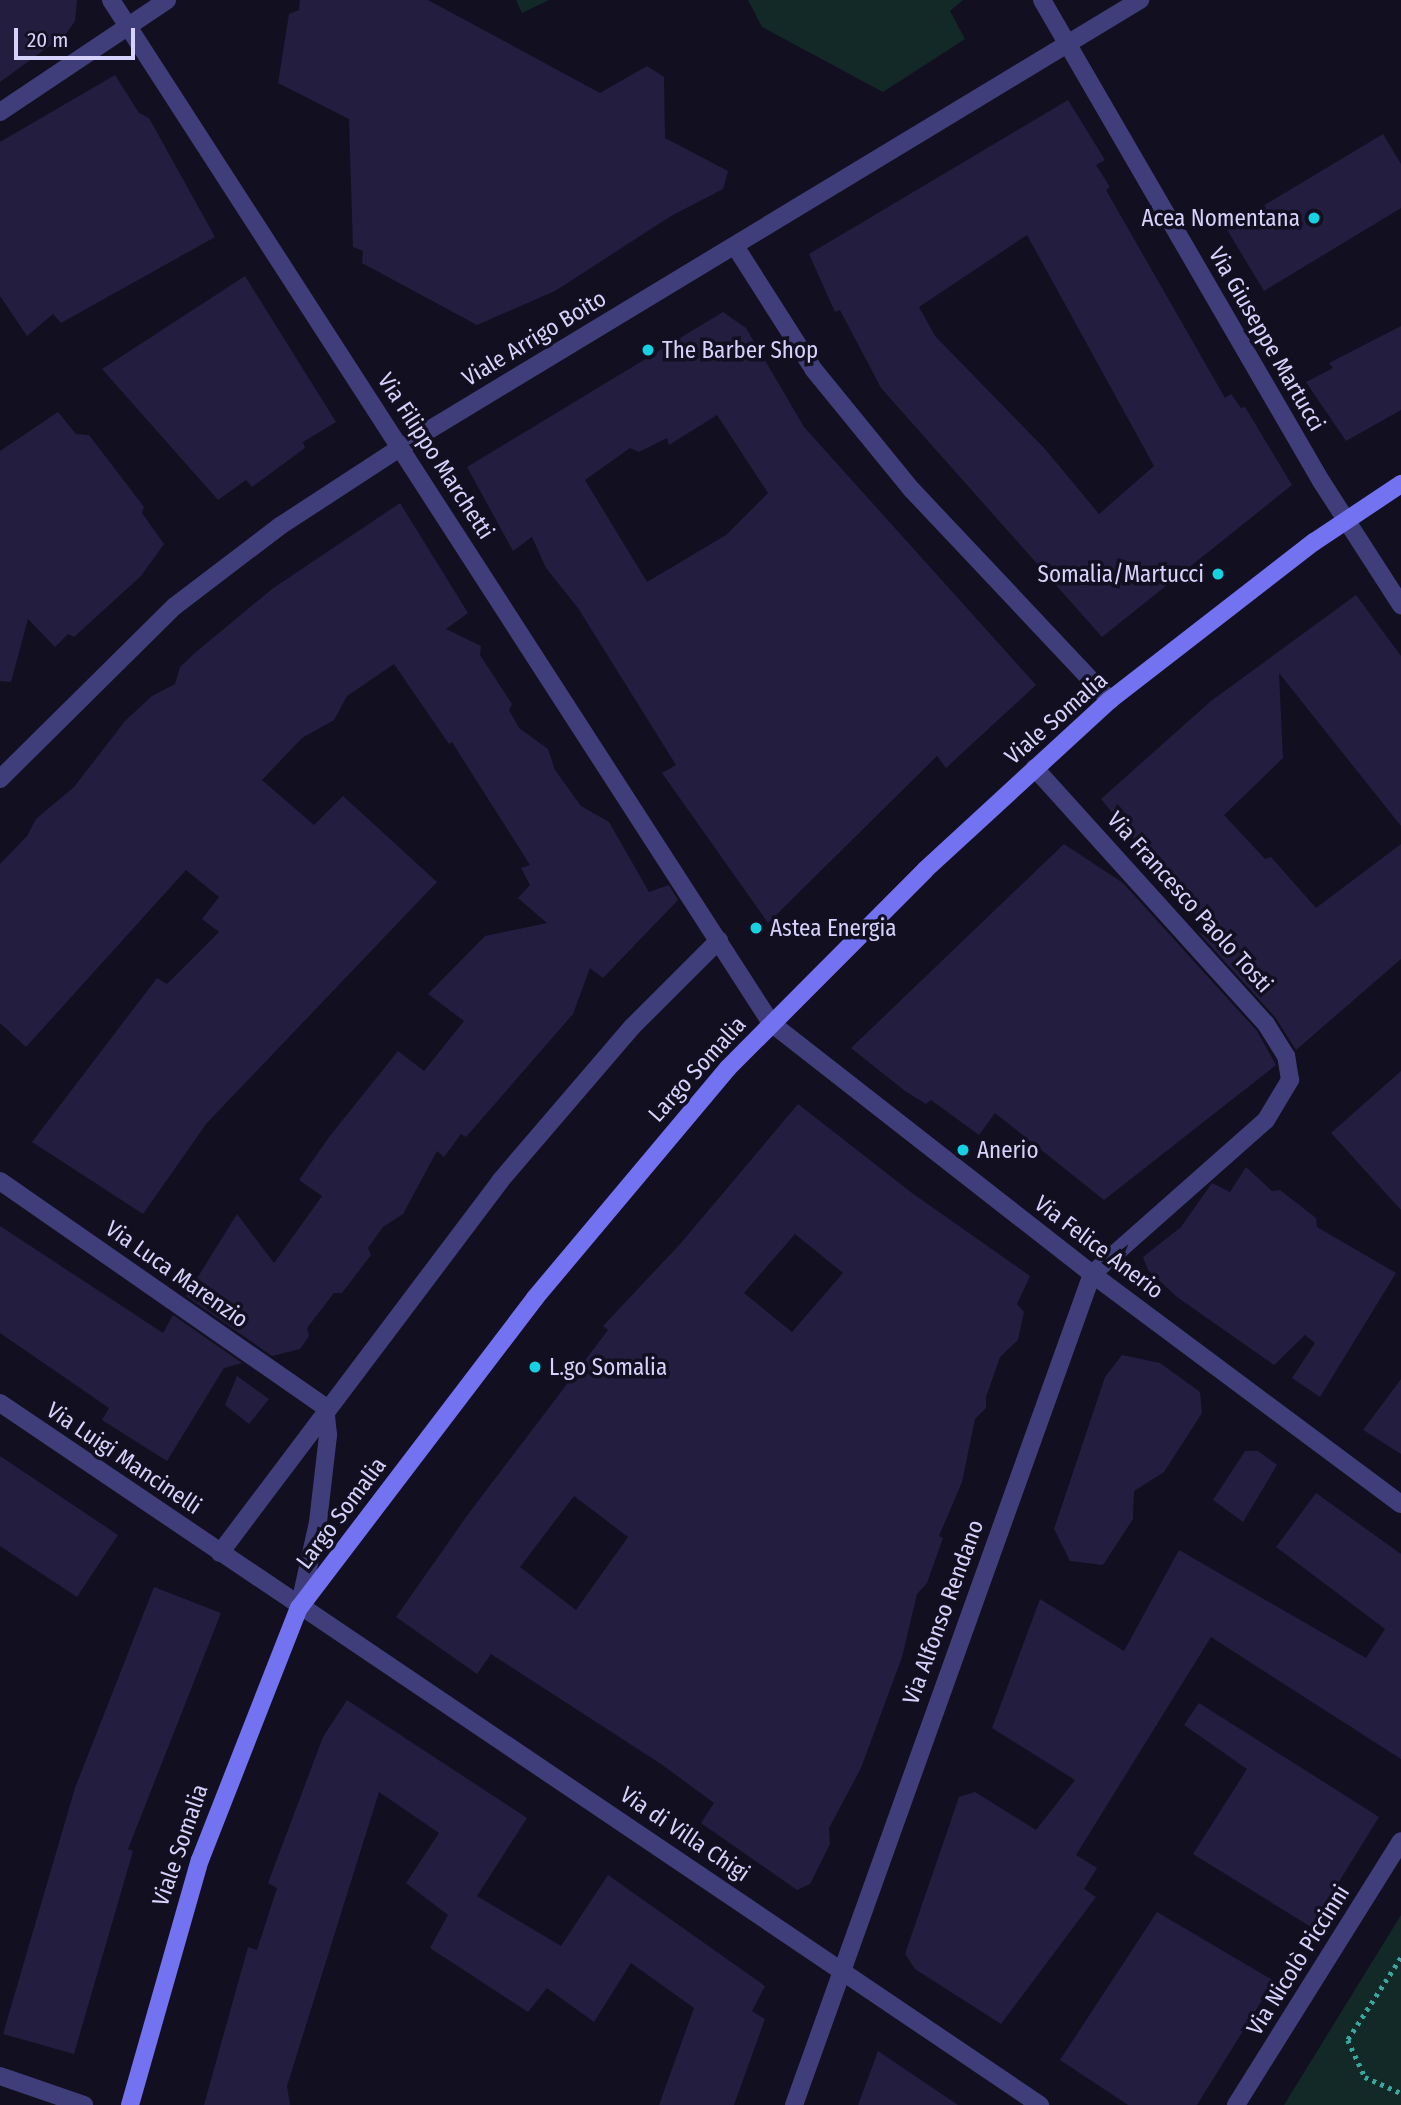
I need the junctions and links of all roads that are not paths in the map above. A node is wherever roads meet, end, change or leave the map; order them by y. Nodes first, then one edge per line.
1 (111, 0) edge
2 (167, 0) edge
3 (1042, 0) edge
4 (1140, 0) edge
5 (128, 25) junction
6 (1068, 44) junction
7 (0, 112) edge
8 (735, 246) junction
9 (401, 447) junction
10 (1401, 484) edge
11 (1346, 521) junction
12 (1401, 605) edge
13 (1110, 701) junction
14 (1035, 768) junction
15 (0, 779) edge
16 (719, 940) junction
17 (771, 1023) junction
18 (0, 1181) edge
19 (1092, 1274) junction
20 (0, 1403) edge
21 (325, 1407) junction
22 (1401, 1504) edge
23 (220, 1553) junction
24 (299, 1608) junction
25 (1401, 1841) edge
26 (842, 1968) junction
27 (0, 2076) edge
28 (84, 2105) edge
29 (130, 2105) edge
30 (794, 2105) edge
31 (1041, 2105) edge
32 (1236, 2105) edge

1 - 5 street, Via Filippo Marchetti
2 - 5 street
3 - 6 street, Via Giuseppe Martucci
4 - 6 street, Viale Arrigo Boito
5 - 7 street
5 - 9 street, Via Filippo Marchetti
6 - 8 street, Viale Arrigo Boito
6 - 11 street, Via Giuseppe Martucci
8 - 9 street, Viale Arrigo Boito
8 - 13 street
9 - 15 street, Viale Arrigo Boito
9 - 16 street, Via Filippo Marchetti
10 - 11 main road, Viale Somalia
11 - 12 street, Via Giuseppe Martucci
11 - 13 main road, Viale Somalia
13 - 14 main road, Viale Somalia
14 - 17 main road, Viale Somalia
14 - 19 street, Via Francesco Paolo Tosti
16 - 17 street, Largo Somalia
16 - 21 street
17 - 19 street, Via Felice Anerio
17 - 24 main road, Largo Somalia
18 - 21 street, Via Luca Marenzio
19 - 22 street, Via Felice Anerio
19 - 26 street, Via Alfonso Rendano
20 - 23 street, Via Luigi Mancinelli
21 - 23 street
21 - 24 street, Largo Somalia
23 - 24 street
24 - 26 street, Via di Villa Chigi
24 - 29 main road, Viale Somalia
25 - 32 street, Via Nicolò Piccinni
26 - 30 street, Via Alfonso Rendano
26 - 31 street, Via di Villa Chigi
27 - 28 street

